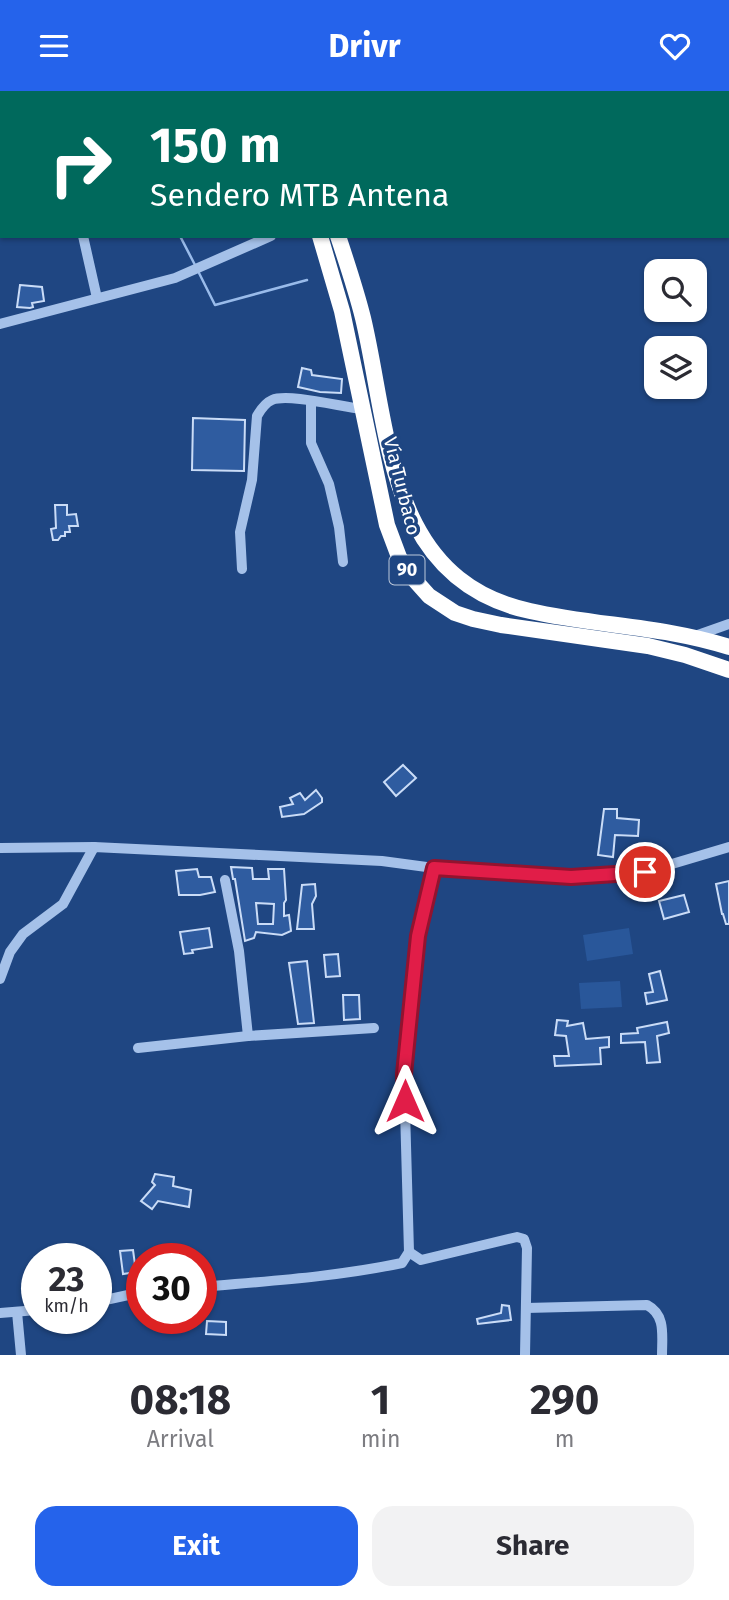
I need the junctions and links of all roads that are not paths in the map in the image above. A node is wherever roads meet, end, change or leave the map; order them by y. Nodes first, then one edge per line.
1 (83, 238) edge
2 (266, 238) edge
3 (321, 238) edge
4 (339, 238) edge
5 (97, 298) junction
6 (0, 324) edge
7 (311, 401) junction
8 (362, 409) junction
9 (343, 562) dead end
10 (242, 569) dead end
11 (729, 624) edge
12 (695, 636) junction
13 (729, 647) edge
14 (729, 670) edge
15 (94, 847) junction
16 (729, 847) edge
17 (0, 848) edge
18 (434, 868) junction
19 (225, 880) dead end
20 (0, 979) edge
21 (374, 1028) dead end
22 (248, 1036) junction
23 (138, 1048) dead end
24 (409, 1252) junction
25 (217, 1286) edge
26 (526, 1308) junction
27 (17, 1312) junction
28 (21, 1312) edge
29 (0, 1313) edge
30 (21, 1355) edge
31 (525, 1355) edge
32 (662, 1355) edge

1 - 5 street
2 - 5 street
3 - 8 highway, Vía Turbaco / 90
4 - 12 highway, Vía Turbaco / 90
5 - 6 street
7 - 8 street
7 - 9 street
7 - 10 street
8 - 14 highway, Vía Turbaco / 90
11 - 12 street
12 - 13 highway, Vía Turbaco / 90
15 - 17 street
15 - 18 street
15 - 20 street
16 - 18 street
18 - 24 street
19 - 22 street
21 - 22 street
22 - 23 street
24 - 25 street
24 - 26 street
26 - 31 street
26 - 32 street
27 - 28 street
27 - 29 street
27 - 30 street

